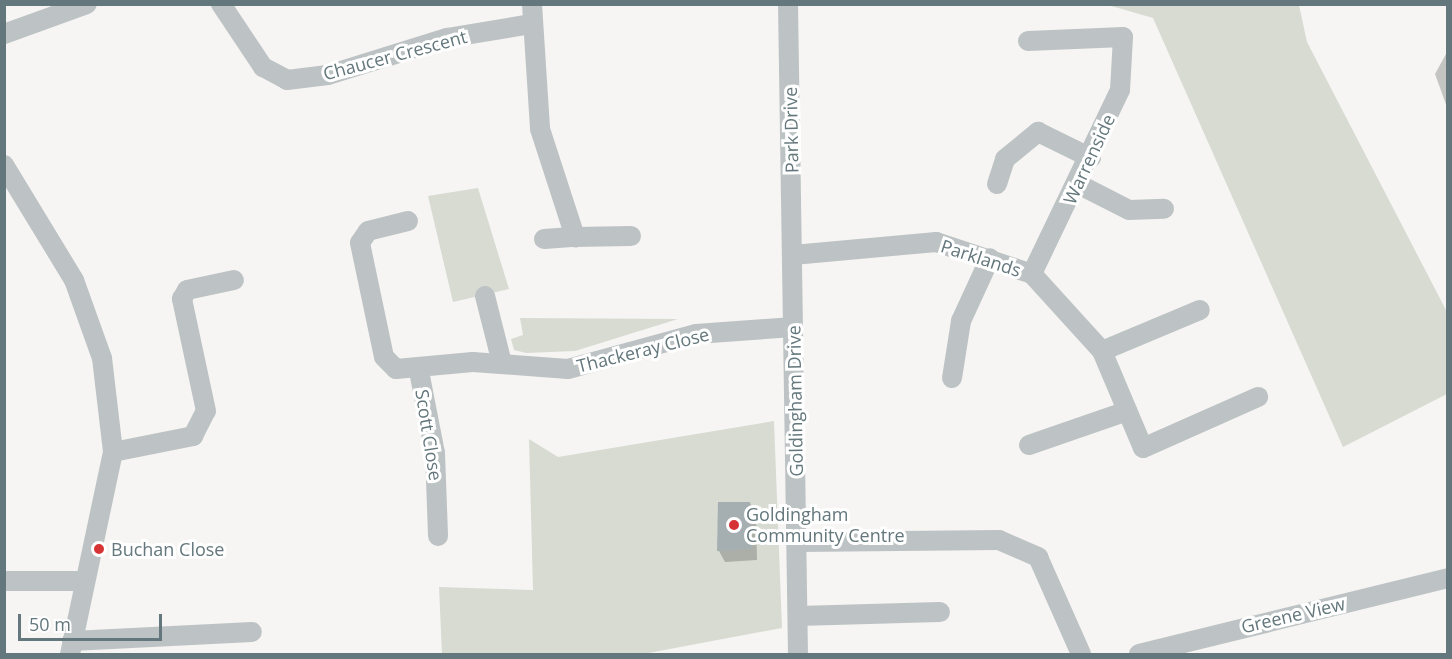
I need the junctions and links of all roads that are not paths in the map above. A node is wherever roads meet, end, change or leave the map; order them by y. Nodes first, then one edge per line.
1 (87, 4) edge
2 (221, 4) edge
3 (788, 4) edge
4 (532, 14) edge
5 (4, 34) edge
6 (1028, 41) dead end
7 (1091, 158) junction
8 (4, 165) edge
9 (997, 184) dead end
10 (1078, 184) junction
11 (1164, 209) dead end
12 (408, 221) dead end
13 (631, 236) dead end
14 (575, 237) junction
15 (544, 239) dead end
16 (794, 255) junction
17 (990, 258) junction
18 (1032, 274) junction
19 (234, 280) dead end
20 (485, 296) dead end
21 (1200, 310) dead end
22 (793, 327) junction
23 (1102, 351) junction
24 (502, 363) junction
25 (419, 370) junction
26 (952, 378) dead end
27 (1258, 397) dead end
28 (1126, 411) junction
29 (1029, 445) dead end
30 (113, 452) junction
31 (438, 536) dead end
32 (800, 542) junction
33 (1448, 578) edge
34 (4, 580) edge
35 (82, 580) junction
36 (940, 612) dead end
37 (798, 616) junction
38 (252, 632) dead end
39 (71, 648) edge
40 (798, 654) edge
41 (1081, 654) edge
42 (1139, 654) edge

1 - 5 street
2 - 4 street, Chaucer Crescent
3 - 16 street, Park Drive
4 - 14 street
6 - 7 street, Warrenside
7 - 9 street
7 - 10 street, Warrenside
8 - 30 street
10 - 11 street
10 - 18 street, Warrenside
12 - 25 street, Thackeray Close
13 - 14 street
14 - 15 street
16 - 17 street, Parklands
16 - 22 street, Goldingham Drive
17 - 18 street, Parklands
17 - 26 street
18 - 23 street, Parklands
19 - 30 street
20 - 24 street
21 - 23 street
22 - 24 street, Thackeray Close
22 - 32 street, Goldingham Drive
23 - 28 street, Parklands
24 - 25 street, Thackeray Close
25 - 31 street, Scott Close
27 - 28 street, Parklands
28 - 29 street
30 - 35 street
32 - 37 street, Goldingham Drive
32 - 41 street
33 - 42 street, Greene View
34 - 35 street
35 - 39 street
36 - 37 street
37 - 40 street, Goldingham Drive
38 - 39 street

